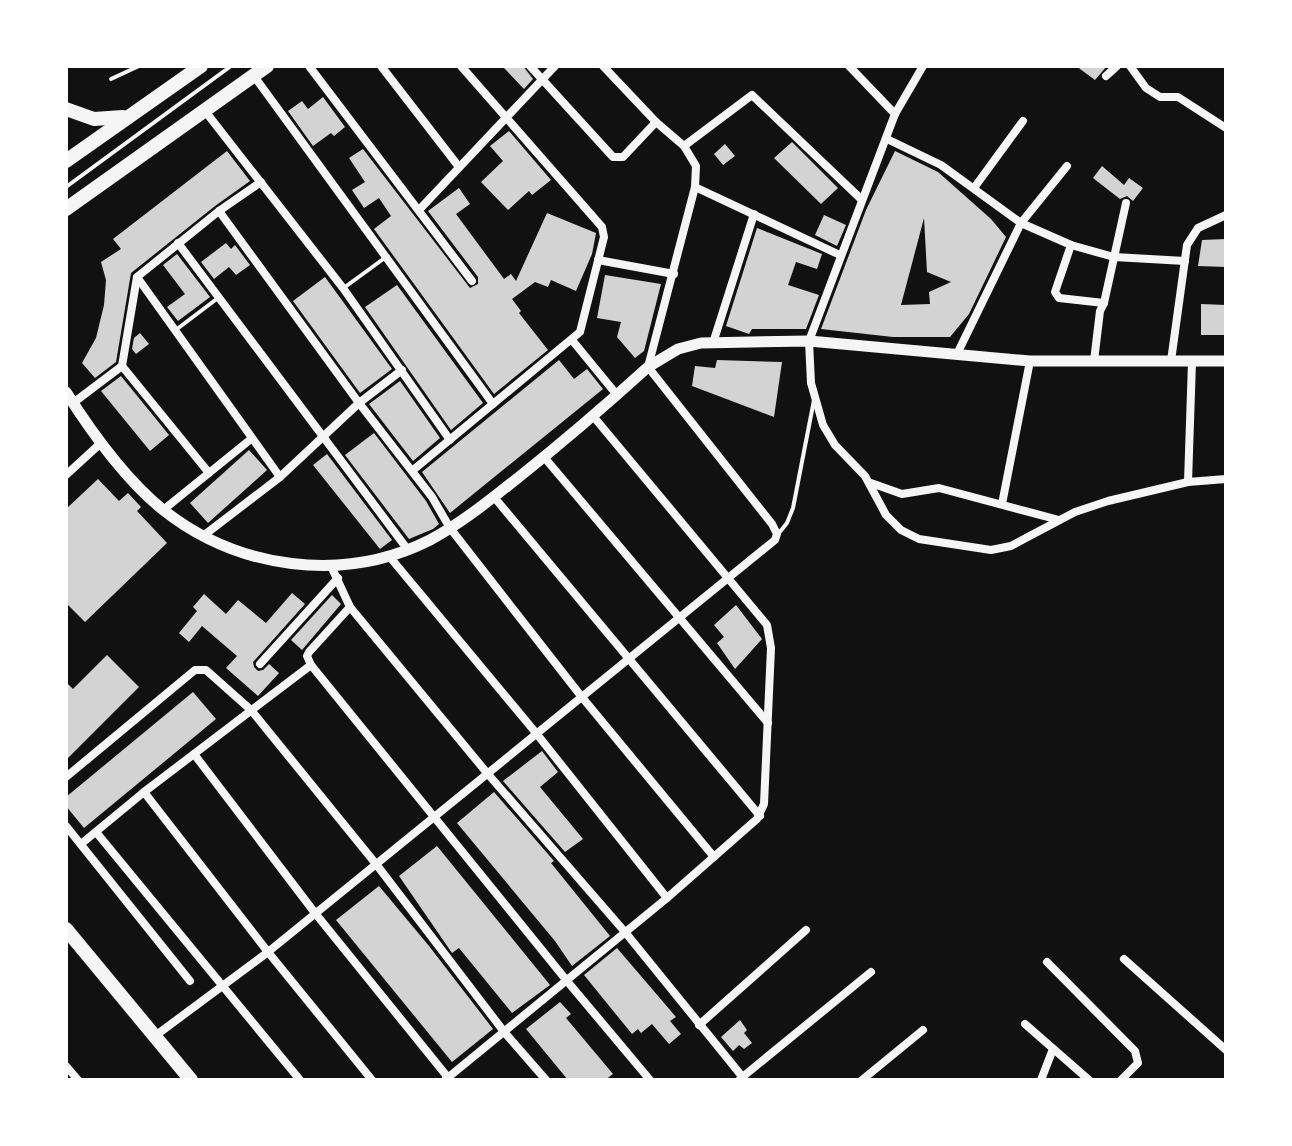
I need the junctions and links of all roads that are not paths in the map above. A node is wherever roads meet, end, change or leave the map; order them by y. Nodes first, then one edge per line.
1 (139, 66) edge
2 (201, 66) edge
3 (231, 66) edge
4 (267, 66) edge
5 (309, 66) edge
6 (381, 66) edge
7 (461, 66) edge
8 (530, 66) edge
9 (555, 66) edge
10 (603, 66) edge
11 (849, 66) edge
12 (923, 66) edge
13 (1117, 66) edge
14 (1130, 66) edge
15 (254, 76) junction
16 (1106, 76) dead end
17 (111, 79) dead end
18 (542, 80) junction
19 (66, 109) edge
20 (205, 111) junction
21 (895, 114) junction
22 (131, 115) junction
23 (506, 117) junction
24 (1023, 121) dead end
25 (656, 122) junction
26 (1226, 128) edge
27 (887, 139) junction
28 (684, 146) junction
29 (66, 161) edge
30 (1067, 166) dead end
31 (459, 167) junction
32 (261, 182) junction
33 (66, 187) edge
34 (695, 187) junction
35 (974, 188) junction
36 (861, 199) junction
37 (1126, 203) dead end
38 (66, 209) edge
39 (419, 210) junction
40 (219, 211) junction
41 (754, 214) junction
42 (1226, 215) edge
43 (1021, 223) junction
44 (178, 243) junction
45 (1071, 245) junction
46 (840, 255) junction
47 (387, 256) junction
48 (1114, 257) junction
49 (598, 260) junction
50 (1185, 261) junction
51 (674, 274) junction
52 (137, 277) junction
53 (472, 281) dead end
54 (343, 288) junction
55 (218, 298) junction
56 (1104, 303) junction
57 (175, 331) junction
58 (572, 340) junction
59 (809, 341) junction
60 (713, 343) junction
61 (957, 354) junction
62 (1030, 361) junction
63 (1094, 361) junction
64 (1171, 361) junction
65 (1226, 361) edge
66 (1192, 362) junction
67 (122, 366) junction
68 (648, 367) junction
69 (402, 370) junction
70 (66, 392) edge
71 (617, 395) junction
72 (814, 398) junction
73 (73, 403) junction
74 (359, 403) junction
75 (493, 404) junction
76 (593, 416) junction
77 (323, 438) junction
78 (251, 439) junction
79 (450, 440) junction
80 (102, 442) junction
81 (544, 457) junction
82 (412, 471) junction
83 (209, 473) junction
84 (66, 475) edge
85 (280, 477) junction
86 (1226, 479) edge
87 (1188, 482) junction
88 (870, 483) junction
89 (494, 497) junction
90 (1002, 504) junction
91 (163, 510) junction
92 (1059, 520) junction
93 (450, 528) junction
94 (777, 534) junction
95 (203, 536) junction
96 (408, 550) junction
97 (389, 556) junction
98 (331, 566) junction
99 (727, 577) junction
100 (338, 578) junction
101 (350, 607) junction
102 (678, 617) junction
103 (627, 658) junction
104 (260, 664) dead end
105 (311, 665) junction
106 (581, 696) junction
107 (251, 710) junction
108 (769, 724) junction
109 (536, 733) junction
110 (194, 754) junction
111 (487, 773) junction
112 (66, 777) edge
113 (144, 792) junction
114 (434, 816) junction
115 (760, 816) junction
116 (66, 826) edge
117 (96, 832) junction
118 (81, 844) junction
119 (714, 857) junction
120 (376, 864) junction
121 (667, 898) junction
122 (315, 913) junction
123 (66, 929) edge
124 (806, 930) dead end
125 (625, 932) junction
126 (268, 952) junction
127 (1124, 959) dead end
128 (1047, 962) dead end
129 (871, 972) dead end
130 (190, 981) dead end
131 (567, 981) junction
132 (223, 986) junction
133 (1025, 1024) dead end
134 (699, 1025) junction
135 (923, 1030) dead end
136 (505, 1033) junction
137 (155, 1036) junction
138 (1053, 1049) junction
139 (1226, 1050) edge
140 (66, 1066) edge
141 (448, 1079) edge
142 (742, 1079) edge
143 (78, 1080) edge
144 (191, 1080) edge
145 (300, 1080) edge
146 (372, 1080) edge
147 (546, 1080) edge
148 (650, 1080) edge
149 (862, 1080) edge
150 (1041, 1080) edge
151 (1089, 1080) edge
152 (1121, 1080) edge

1 - 17 lane
2 - 22 main road
3 - 33 lane
4 - 15 main road
5 - 39 street
6 - 31 street
7 - 23 street
8 - 18 street
9 - 18 street
10 - 25 street
11 - 21 street
12 - 21 street
13 - 16 street
14 - 26 street
15 - 20 main road
15 - 47 street
18 - 23 street
18 - 25 street
19 - 22 main road
20 - 32 street
20 - 38 main road
21 - 27 street
22 - 29 main road
23 - 31 street
23 - 49 street
24 - 35 street
25 - 28 street
27 - 35 street
27 - 36 street
28 - 34 street
28 - 36 street
30 - 43 street
31 - 39 street
32 - 40 street
32 - 54 street
34 - 41 street
34 - 51 street
35 - 43 street
36 - 46 street
37 - 48 street
39 - 53 street
40 - 44 street
40 - 74 street
41 - 46 street
41 - 60 street
42 - 50 street
43 - 45 street
43 - 61 street
44 - 52 street
44 - 55 street
45 - 48 street
45 - 56 street
46 - 59 street
47 - 54 lane
47 - 75 street
48 - 50 street
48 - 56 street
49 - 51 street
49 - 58 street
50 - 64 street
51 - 68 street
52 - 57 street
52 - 67 street
54 - 69 street
55 - 57 lane
55 - 77 street
56 - 63 street
57 - 78 street
58 - 71 street
58 - 75 street
59 - 60 street
59 - 61 street
59 - 72 street
60 - 68 street
61 - 62 street
62 - 63 street
62 - 90 street
63 - 64 street
64 - 66 street
65 - 66 street
66 - 87 street
67 - 73 street
67 - 83 street
68 - 71 street
68 - 94 street
69 - 74 street
69 - 79 street
70 - 73 street
71 - 76 street
72 - 88 street
72 - 94 lane
73 - 80 street
74 - 77 street
74 - 82 street
75 - 79 street
76 - 81 street
76 - 99 street
77 - 85 street
77 - 96 street
78 - 83 street
78 - 85 street
79 - 82 street
80 - 84 street
80 - 91 street
81 - 89 street
81 - 102 street
82 - 93 street
83 - 91 street
85 - 95 street
86 - 87 street
87 - 92 street
88 - 90 street
88 - 92 street
89 - 93 street
89 - 103 street
90 - 92 street
91 - 95 street
93 - 96 street
93 - 106 street
94 - 99 street
95 - 98 street
96 - 97 street
97 - 98 street
97 - 109 street
98 - 100 street
99 - 102 street
99 - 108 street
100 - 101 street
100 - 104 street
101 - 105 street
101 - 111 street
102 - 103 street
102 - 108 street
103 - 106 street
103 - 115 street
105 - 107 street
105 - 114 street
106 - 109 street
106 - 119 street
107 - 110 street
107 - 112 street
107 - 120 street
108 - 115 street
109 - 111 street
109 - 121 street
110 - 113 street
110 - 122 street
111 - 114 street
111 - 125 street
113 - 117 street
113 - 126 street
114 - 120 street
114 - 131 street
115 - 119 street
116 - 118 street
117 - 118 street
117 - 132 street
118 - 130 street
119 - 121 street
120 - 122 street
120 - 136 street
121 - 125 street
122 - 126 street
122 - 141 street
123 - 137 main road
124 - 134 street
125 - 131 street
125 - 134 street
126 - 132 street
126 - 146 street
127 - 139 street
128 - 152 street
129 - 142 street
131 - 136 street
131 - 148 street
132 - 137 street
132 - 145 street
133 - 138 street
134 - 142 street
135 - 149 street
136 - 141 street
136 - 147 street
137 - 144 main road
138 - 150 street
138 - 151 street
140 - 143 street

